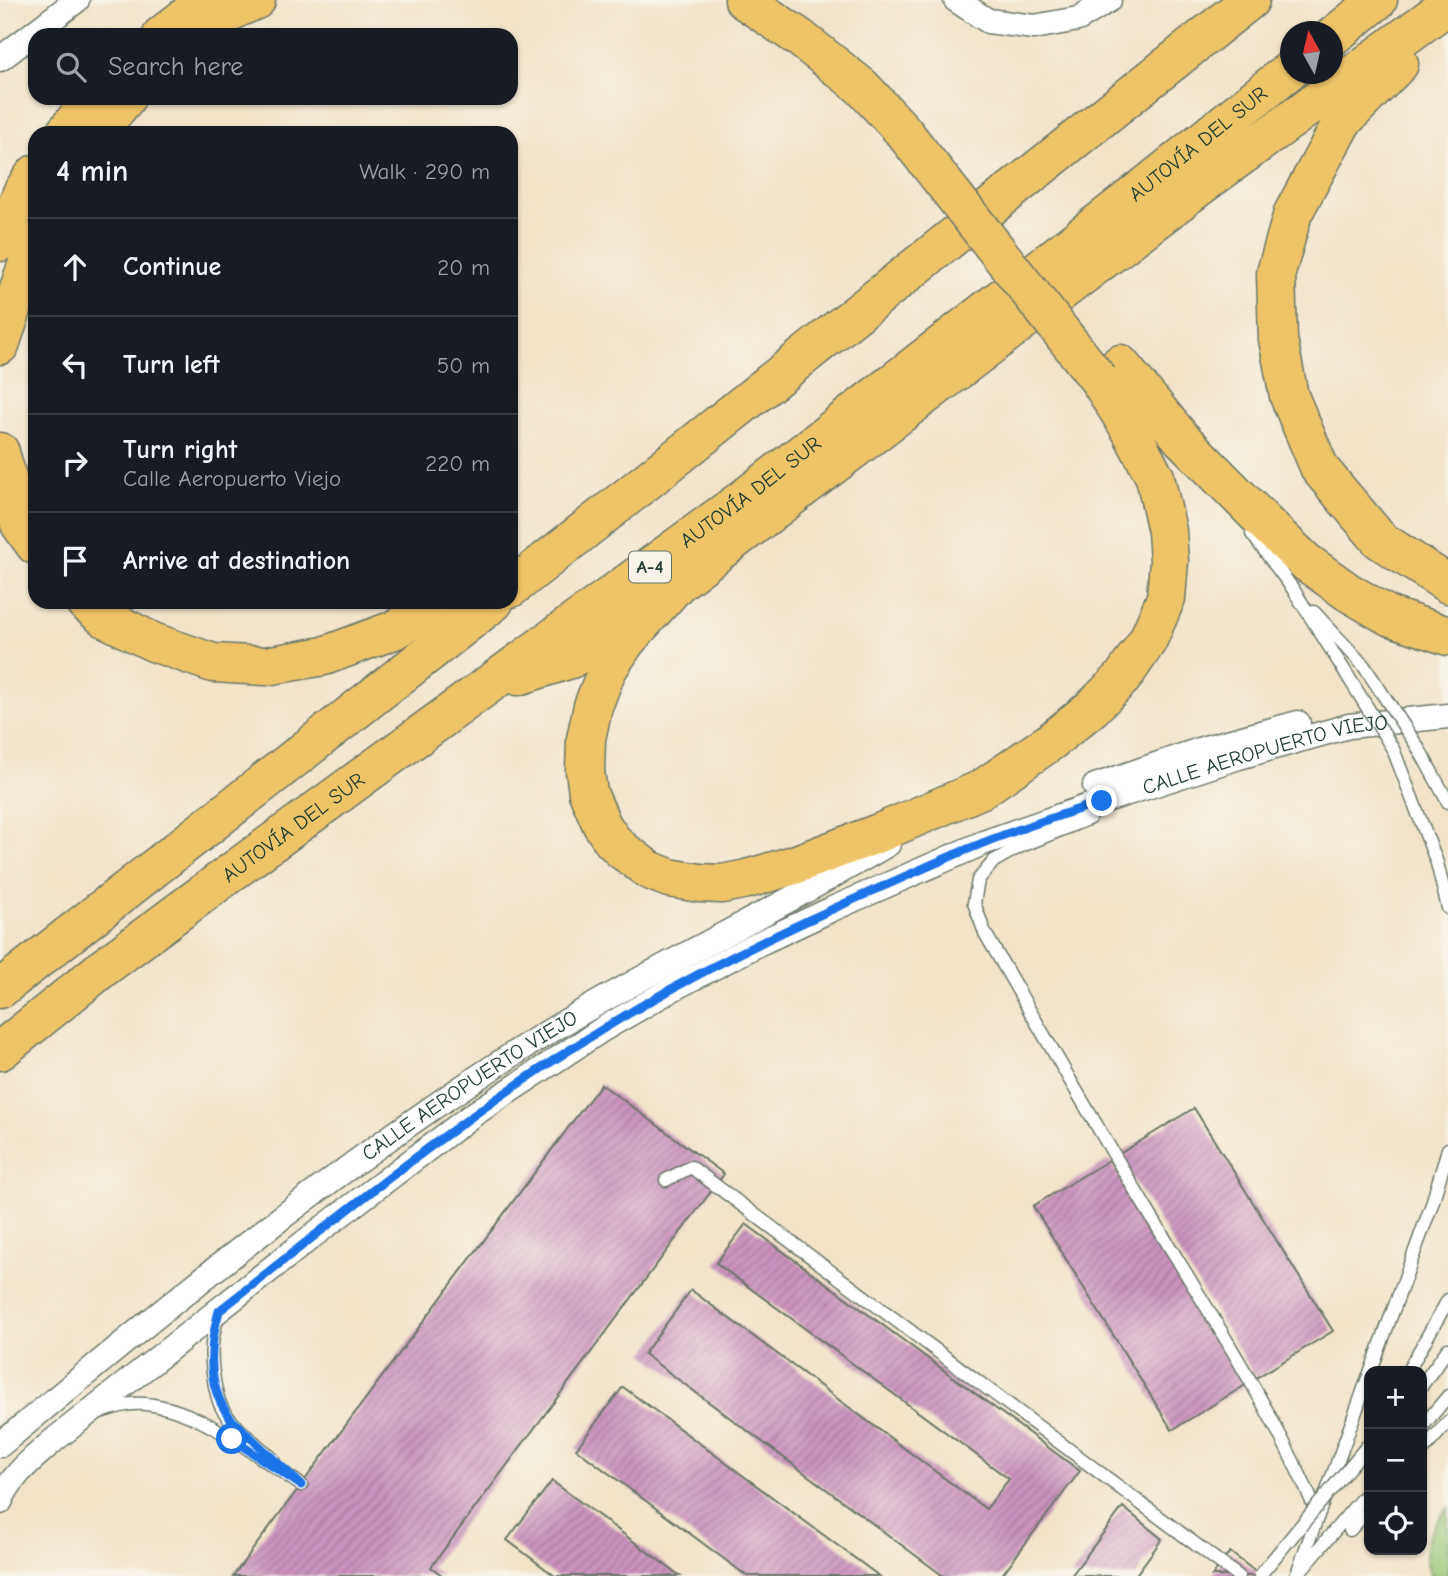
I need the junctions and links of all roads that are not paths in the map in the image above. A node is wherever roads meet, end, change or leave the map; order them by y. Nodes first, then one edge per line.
1 (78, 0) edge
2 (207, 0) edge
3 (256, 0) edge
4 (744, 0) edge
5 (788, 0) edge
6 (956, 0) edge
7 (1109, 0) edge
8 (1250, 0) edge
9 (1378, 0) edge
10 (1448, 5) edge
11 (1448, 14) edge
12 (41, 28) edge
13 (171, 28) edge
14 (210, 28) edge
15 (1343, 28) edge
16 (28, 38) edge
17 (0, 59) edge
18 (1280, 78) edge
19 (87, 105) edge
20 (120, 105) edge
21 (912, 122) junction
22 (71, 126) edge
23 (102, 126) edge
24 (28, 184) edge
25 (0, 242) edge
26 (28, 263) edge
27 (0, 345) edge
28 (1109, 372) junction
29 (1182, 439) junction
30 (0, 452) edge
31 (632, 494) junction
32 (28, 535) edge
33 (518, 550) edge
34 (518, 583) edge
35 (677, 584) junction
36 (1448, 584) edge
37 (1293, 589) junction
38 (94, 609) edge
39 (428, 609) edge
40 (485, 609) edge
41 (1448, 636) edge
42 (486, 687) junction
43 (1448, 701) edge
44 (1448, 716) edge
45 (1239, 757) junction
46 (982, 789) junction
47 (1448, 802) edge
48 (1448, 908) edge
49 (663, 967) junction
50 (0, 989) edge
51 (0, 1051) edge
52 (1448, 1149) edge
53 (666, 1180) dead end
54 (1448, 1300) edge
55 (219, 1311) junction
56 (1448, 1349) edge
57 (1373, 1366) edge
58 (1411, 1366) edge
59 (1427, 1377) edge
60 (1364, 1389) edge
61 (1448, 1396) edge
62 (79, 1421) junction
63 (1427, 1421) edge
64 (1448, 1422) edge
65 (0, 1445) edge
66 (1427, 1445) edge
67 (1364, 1450) edge
68 (1367, 1492) edge
69 (0, 1502) edge
70 (1318, 1515) junction
71 (1364, 1515) edge
72 (1350, 1530) dead end
73 (1261, 1575) edge
74 (1238, 1576) edge
75 (1296, 1576) edge

1 - 12 street
2 - 13 highway
3 - 14 highway
4 - 21 highway
5 - 21 highway
6 - 7 street
8 - 31 highway
9 - 15 highway
10 - 35 highway
11 - 36 highway
16 - 17 street
18 - 42 highway, AUTOVÍA DEL SUR / A-4
19 - 22 highway
20 - 23 highway
21 - 28 highway
24 - 25 highway
26 - 27 highway
28 - 29 highway
28 - 46 highway
29 - 37 lane
29 - 41 highway
30 - 32 highway
31 - 33 highway
31 - 34 highway
35 - 42 highway
35 - 46 highway
37 - 47 lane, bridge
37 - 48 lane, bridge
38 - 39 highway
40 - 50 highway
42 - 51 highway, AUTOVÍA DEL SUR / A-4
43 - 49 street
44 - 45 street, CALLE AEROPUERTO VIEJO
45 - 55 street, CALLE AEROPUERTO VIEJO
45 - 70 lane
46 - 49 street, CALLE AEROPUERTO VIEJO
49 - 65 street, CALLE AEROPUERTO VIEJO
52 - 57 lane
53 - 74 lane
54 - 58 lane
55 - 62 street, CALLE AEROPUERTO VIEJO
55 - 62 lane
56 - 59 lane
60 - 70 lane
61 - 63 lane
62 - 69 street, CALLE AEROPUERTO VIEJO
64 - 66 lane
67 - 73 lane, bridge
68 - 75 lane
70 - 75 lane
71 - 72 lane

